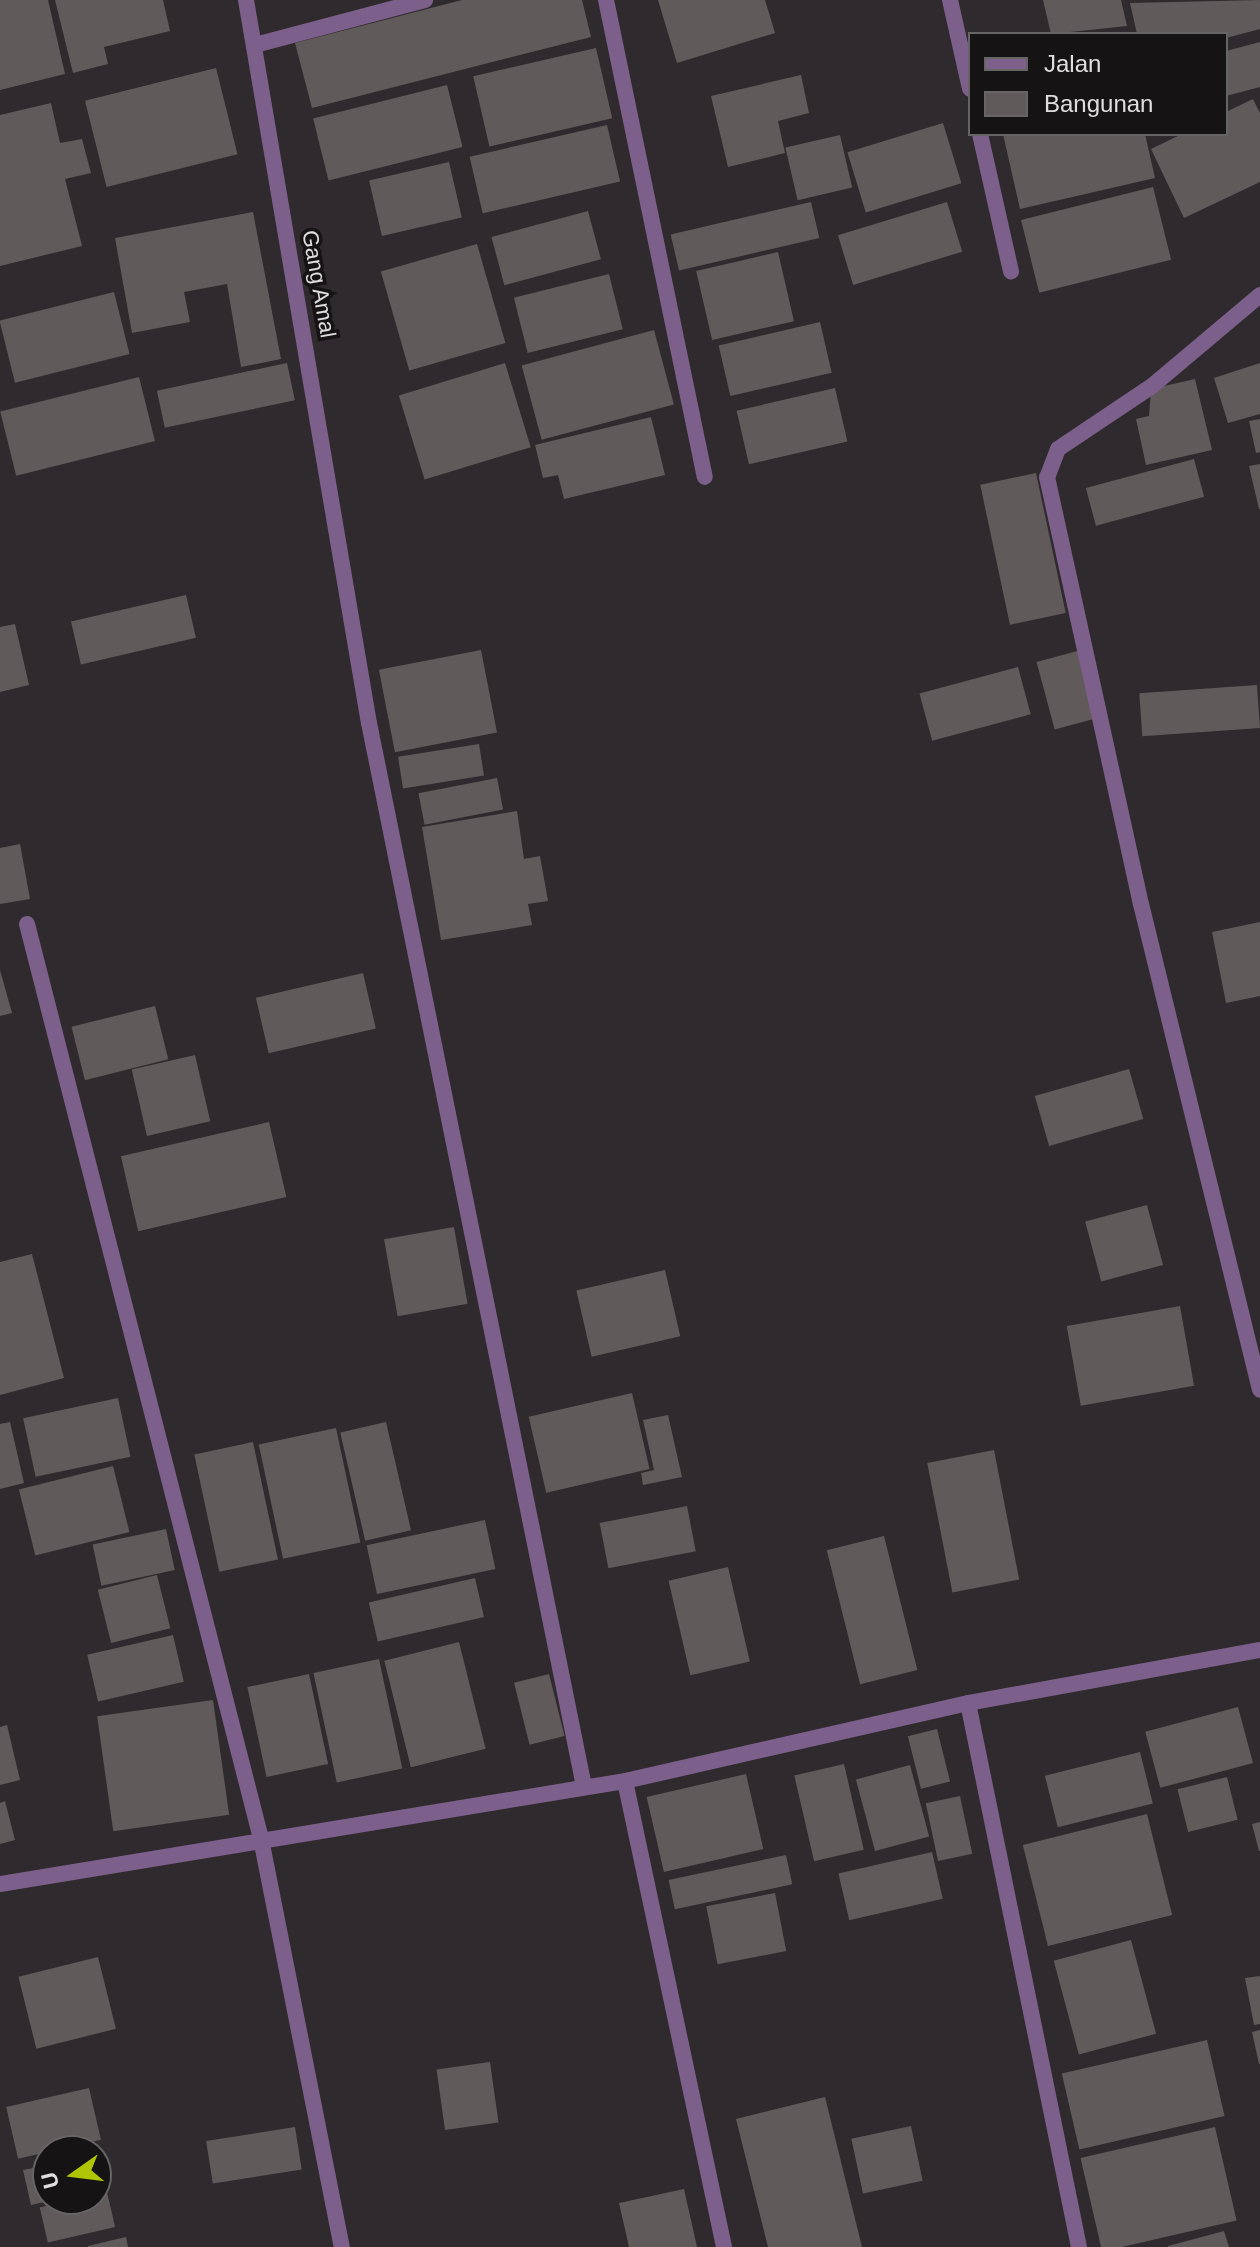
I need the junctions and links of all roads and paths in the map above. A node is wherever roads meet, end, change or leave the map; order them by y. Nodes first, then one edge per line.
1 (246, 0) edge
2 (425, 0) edge
3 (606, 0) edge
4 (950, 0) edge
5 (255, 45) junction
6 (968, 80) edge
7 (980, 136) edge
8 (1011, 272) dead end
9 (1260, 295) edge
10 (705, 477) dead end
11 (27, 924) dead end
12 (1260, 1390) edge
13 (1260, 1650) edge
14 (968, 1703) junction
15 (625, 1781) junction
16 (584, 1786) junction
17 (261, 1839) junction
18 (0, 1884) edge
19 (342, 2247) edge
20 (724, 2247) edge
21 (1079, 2247) edge

1 - 5 street, Gang Amal
2 - 5 street
3 - 10 street
4 - 6 street
5 - 16 street, Gang Amal
7 - 8 street
9 - 12 street
11 - 17 street
13 - 14 street
14 - 15 street
14 - 21 street
15 - 16 street
15 - 20 street
16 - 17 street
17 - 18 street
17 - 19 street

